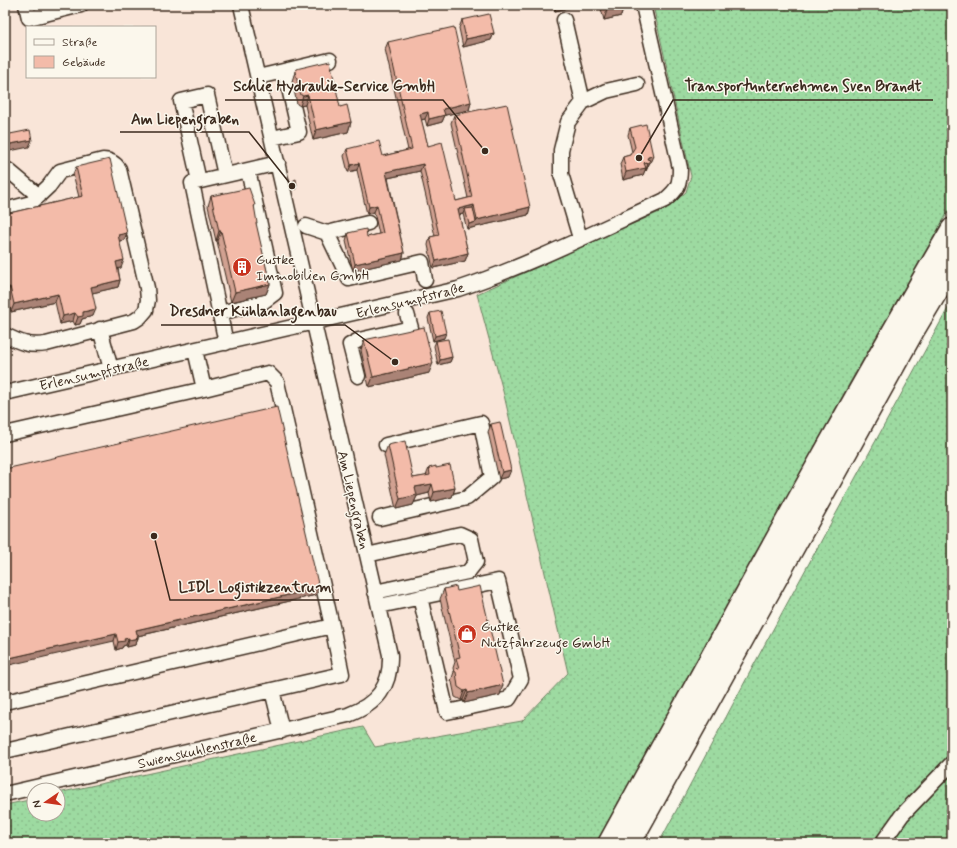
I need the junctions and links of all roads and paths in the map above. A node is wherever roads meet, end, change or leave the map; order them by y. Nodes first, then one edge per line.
1 (26, 5) edge
2 (81, 5) edge
3 (242, 5) edge
4 (643, 5) edge
5 (564, 20) dead end
6 (330, 60) edge
7 (285, 71) junction
8 (258, 77) junction
9 (637, 84) dead end
10 (583, 102) junction
11 (272, 138) junction
12 (278, 163) junction
13 (5, 170) edge
14 (248, 170) junction
15 (225, 175) junction
16 (199, 181) junction
17 (39, 196) junction
18 (5, 210) edge
19 (368, 223) dead end
20 (306, 226) dead end
21 (952, 229) edge
22 (327, 233) junction
23 (580, 238) junction
24 (952, 266) edge
25 (425, 280) dead end
26 (220, 313) junction
27 (408, 314) dead end
28 (315, 322) junction
29 (100, 329) junction
30 (5, 335) edge
31 (226, 343) junction
32 (195, 350) junction
33 (111, 370) junction
34 (358, 376) dead end
35 (204, 389) junction
36 (5, 394) edge
37 (5, 434) edge
38 (386, 445) dead end
39 (380, 518) dead end
40 (367, 555) junction
41 (376, 592) junction
42 (420, 597) junction
43 (379, 606) junction
44 (332, 626) junction
45 (272, 690) junction
46 (382, 691) joint
47 (5, 702) edge
48 (282, 731) junction
49 (5, 751) edge
50 (952, 763) edge
51 (5, 794) edge
52 (609, 843) edge
53 (630, 843) edge
54 (882, 843) edge

1 - 2 street
3 - 8 street, Am Liepengraben
4 - 23 street, Erlensumpfstraße
5 - 10 street
6 - 7 street
7 - 8 street
7 - 11 street
8 - 11 street, Am Liepengraben
9 - 10 street
10 - 23 street
11 - 12 street, Am Liepengraben
12 - 14 street
12 - 28 street, Am Liepengraben
13 - 17 street
14 - 15 street
14 - 26 street
15 - 16 street
15 - 16 street
16 - 26 street
17 - 18 street
17 - 29 street
19 - 22 street
20 - 22 street
21 - 52 highway
22 - 25 street
23 - 28 street, Erlensumpfstraße
24 - 53 highway
26 - 31 street
27 - 34 street
28 - 31 street, Erlensumpfstraße
28 - 40 street, Am Liepengraben
29 - 30 street
29 - 33 street
31 - 32 street, Erlensumpfstraße
32 - 33 street, Erlensumpfstraße
32 - 35 street
33 - 36 street, Erlensumpfstraße
35 - 37 street
35 - 44 street
38 - 39 street
40 - 41 street, Am Liepengraben
40 - 41 street
41 - 43 street, Am Liepengraben
42 - 42 street
42 - 43 street
43 - 46 street, Am Liepengraben
44 - 45 street
44 - 47 street
45 - 48 street
45 - 49 street
46 - 48 street, Swienskuhlenstraße
48 - 51 street, Swienskuhlenstraße
50 - 54 street

